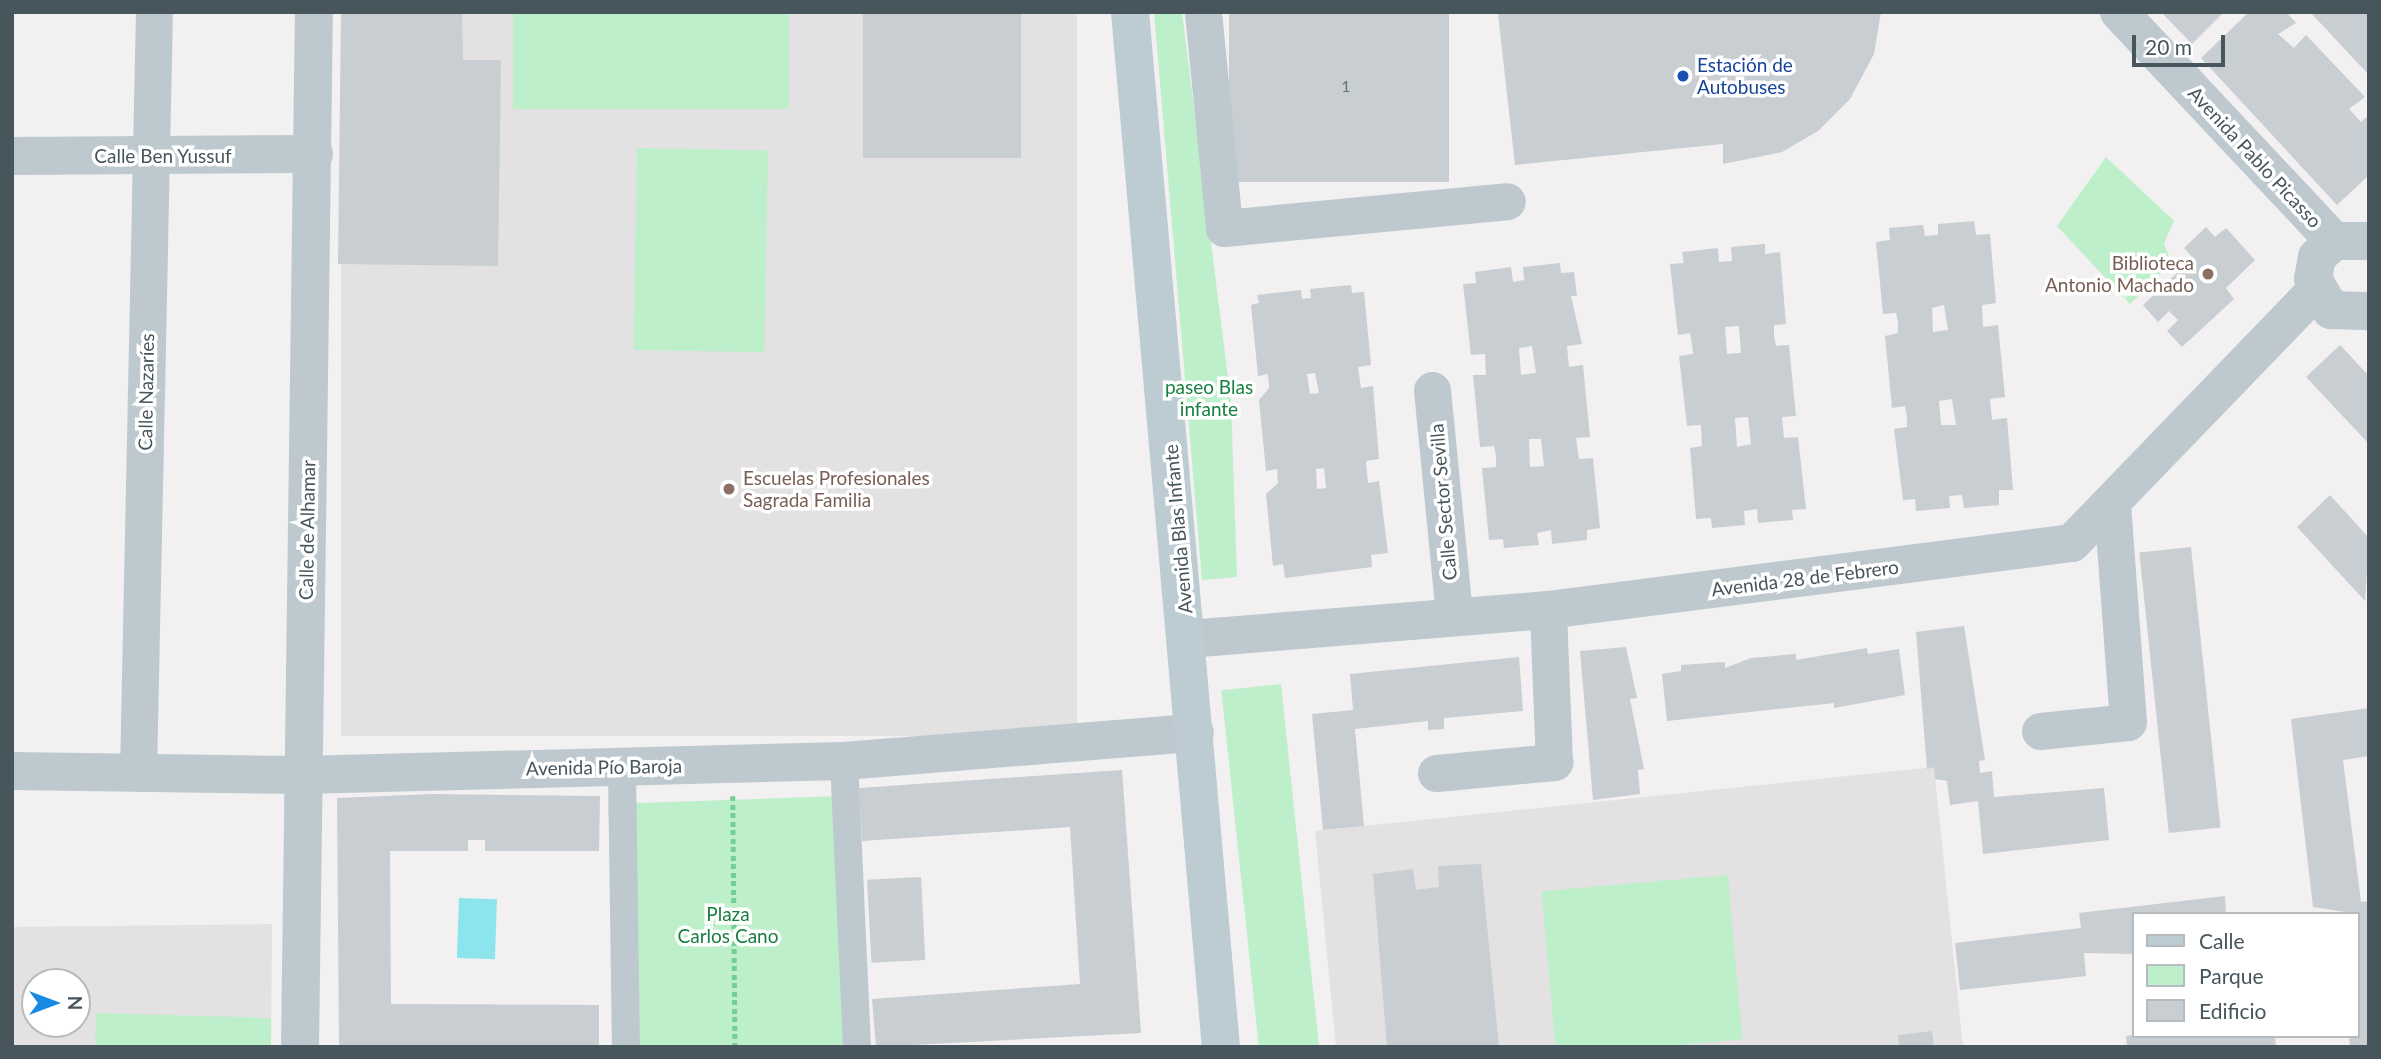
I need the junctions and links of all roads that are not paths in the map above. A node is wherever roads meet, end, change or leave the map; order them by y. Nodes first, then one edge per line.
1 (154, 12) edge
2 (314, 12) edge
3 (1130, 12) edge
4 (1203, 12) edge
5 (2119, 12) edge
6 (314, 154) junction
7 (12, 156) edge
8 (151, 156) junction
9 (1507, 201) dead end
10 (2349, 234) edge
11 (2315, 291) junction
12 (2369, 311) edge
13 (1432, 390) dead end
14 (2112, 502) junction
15 (1548, 610) junction
16 (1454, 614) junction
17 (1188, 639) junction
18 (2040, 731) dead end
19 (1195, 733) junction
20 (845, 761) junction
21 (622, 767) junction
22 (12, 771) edge
23 (138, 773) junction
24 (1436, 773) dead end
25 (302, 775) junction
26 (300, 1047) edge
27 (626, 1047) edge
28 (858, 1047) edge
29 (1221, 1047) edge

1 - 8 street, Calle Nazaríes
2 - 6 street, Calle de Alhamar
3 - 17 main road, Avenida Blas Infante
4 - 9 street
5 - 10 street, Avenida Pablo Picasso
6 - 8 street, Calle Ben Yussuf
6 - 25 street, Calle de Alhamar
7 - 8 street, Calle Ben Yussuf
8 - 23 street, Calle Nazaríes
10 - 11 street
11 - 12 street
11 - 14 street, Avenida 28 de Febrero
13 - 16 street, Calle Sector Sevilla
14 - 15 street, Avenida 28 de Febrero
14 - 18 street
15 - 16 street, Avenida 28 de Febrero
15 - 24 street
16 - 17 street, Avenida 28 de Febrero
17 - 19 main road, Avenida Blas Infante
19 - 20 street, Avenida Pío Baroja
19 - 29 main road, Avenida Blas Infante
20 - 21 street, Avenida Pío Baroja
20 - 28 street
21 - 25 street, Avenida Pío Baroja
21 - 27 street
22 - 23 street, Avenida Pío Baroja
23 - 25 street, Avenida Pío Baroja
25 - 26 street, Calle de Alhamar

